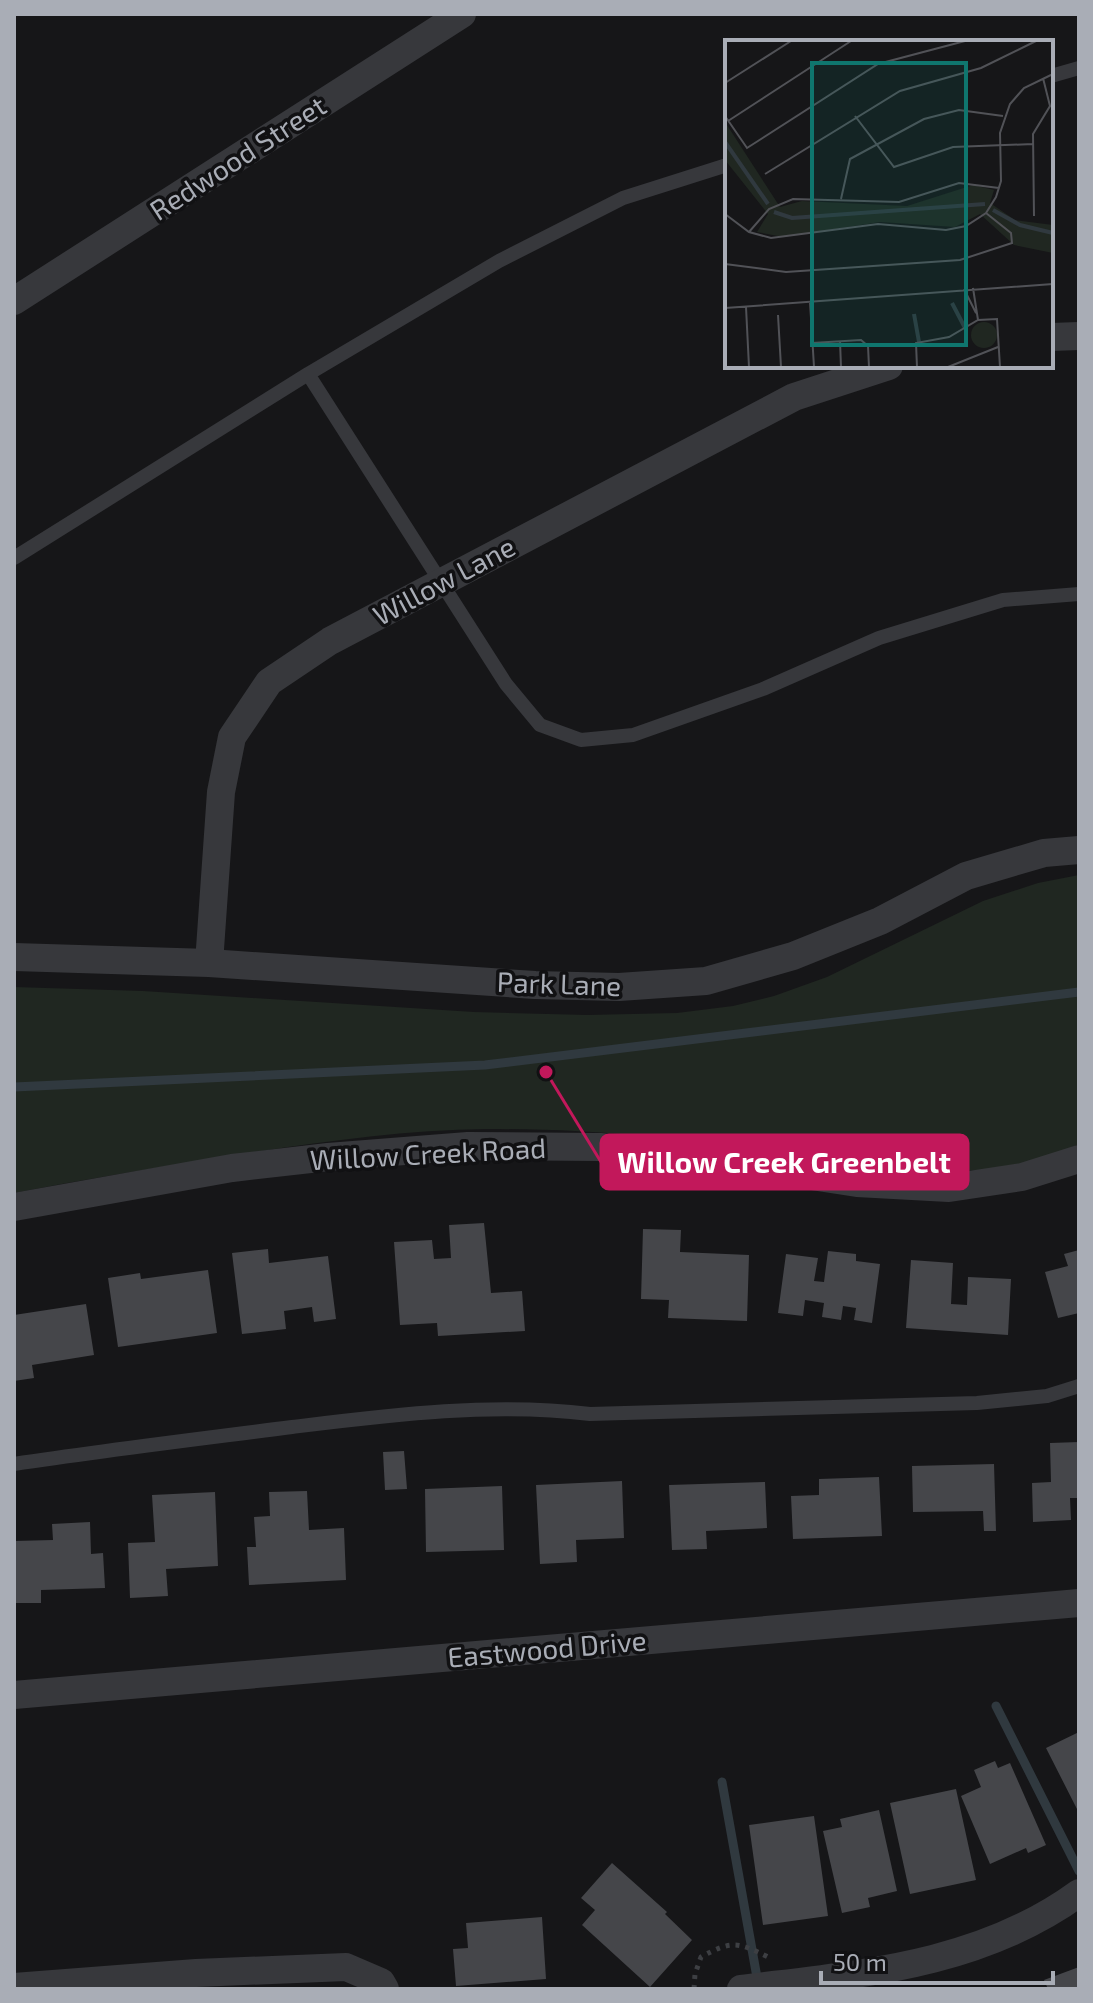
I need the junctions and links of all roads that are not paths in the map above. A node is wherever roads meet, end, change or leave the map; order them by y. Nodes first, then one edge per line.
1 (462, 14) edge
2 (1079, 68) edge
3 (1053, 75) edge
4 (725, 166) edge
5 (14, 301) edge
6 (1079, 336) edge
7 (1053, 337) edge
8 (883, 368) edge
9 (308, 374) junction
10 (14, 558) edge
11 (441, 583) junction
12 (1079, 594) edge
13 (1079, 850) edge
14 (14, 957) edge
15 (209, 963) junction
16 (1079, 1159) edge
17 (14, 1207) edge
18 (1079, 1386) edge
19 (14, 1464) edge
20 (1079, 1603) edge
21 (14, 1695) edge
22 (1079, 1893) edge
23 (196, 1981) edge
24 (14, 1987) edge
25 (385, 1989) edge
26 (741, 1989) edge

1 - 5 street, Redwood Street
2 - 3 lane
4 - 9 lane
6 - 7 street
8 - 11 street, Willow Lane
9 - 10 lane
9 - 11 lane
11 - 12 lane
11 - 15 street, Willow Lane
13 - 15 street, Park Lane
14 - 15 street, Park Lane
16 - 17 street, Willow Creek Road
18 - 19 lane
20 - 21 street, Eastwood Drive
22 - 26 street
23 - 24 street
23 - 25 street

